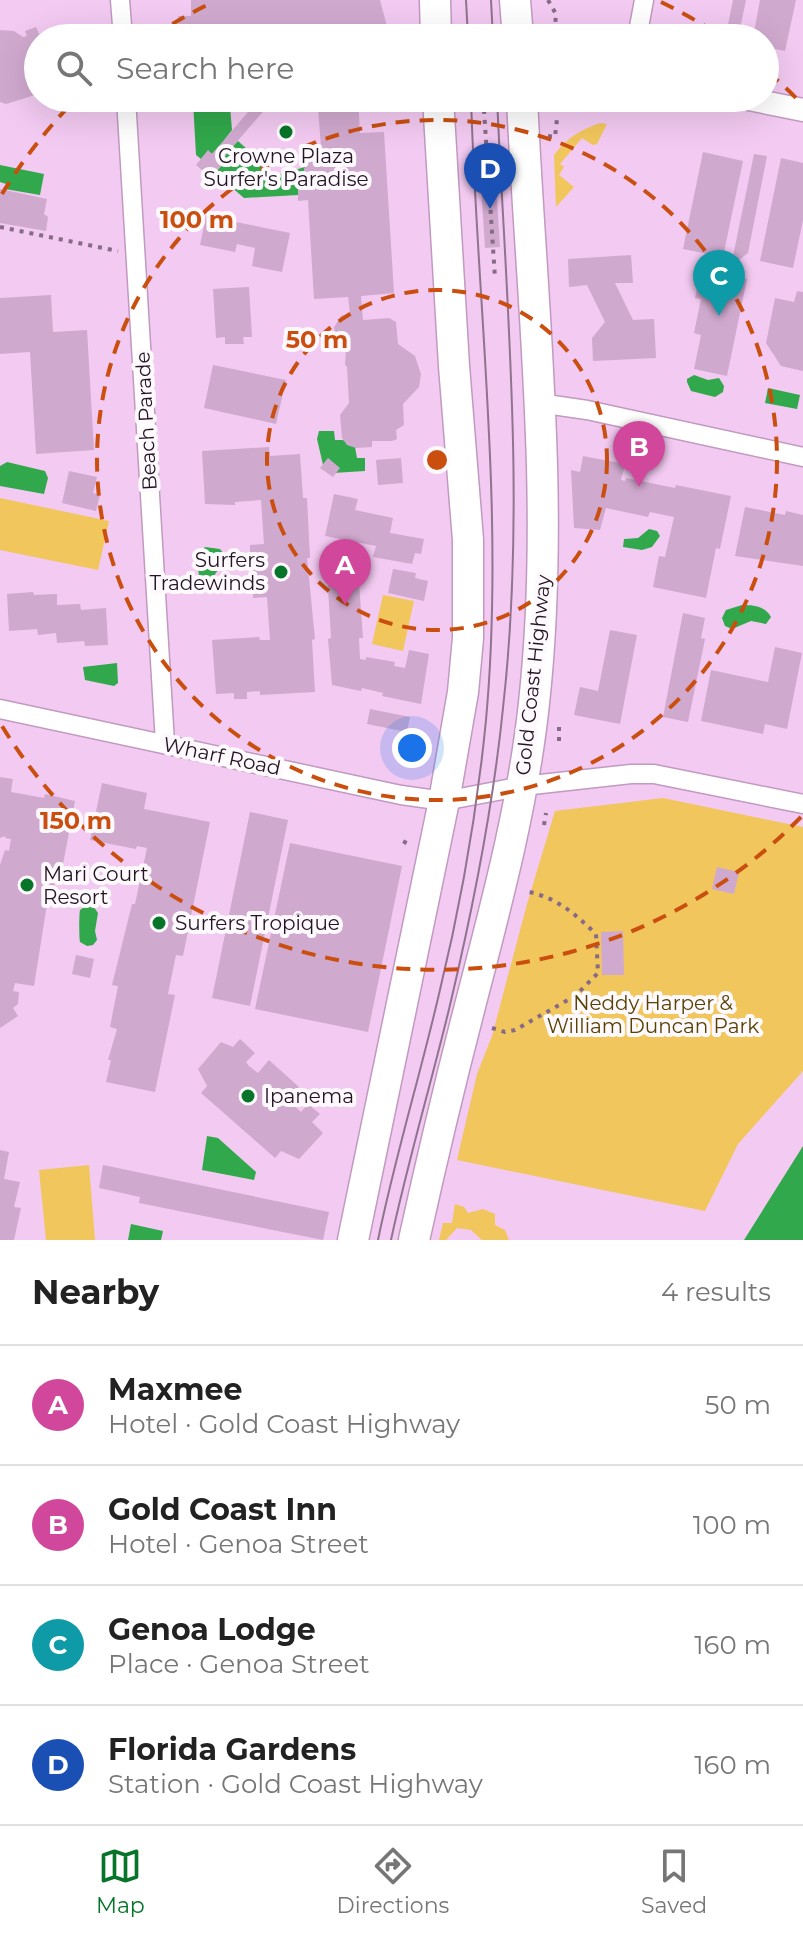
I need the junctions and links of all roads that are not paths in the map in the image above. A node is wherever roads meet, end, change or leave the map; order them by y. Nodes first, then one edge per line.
1 (120, 0) edge
2 (435, 0) edge
3 (515, 0) edge
4 (644, 0) edge
5 (122, 24) edge
6 (436, 24) edge
7 (517, 24) edge
8 (640, 24) edge
9 (779, 105) edge
10 (803, 110) edge
11 (127, 112) edge
12 (439, 112) edge
13 (523, 112) edge
14 (539, 403) junction
15 (803, 457) edge
16 (0, 709) edge
17 (165, 743) junction
18 (523, 786) junction
19 (444, 801) junction
20 (803, 804) edge
21 (353, 1240) edge
22 (414, 1240) edge

1 - 5 street
2 - 6 highway
3 - 7 highway
4 - 8 street
9 - 10 street
11 - 17 street, Beach Parade
12 - 19 highway
13 - 14 highway, Gold Coast Highway
14 - 15 street
14 - 18 highway, Gold Coast Highway
16 - 17 street, Wharf Road
17 - 19 street, Wharf Road
18 - 19 street, Wharf Road
18 - 20 street, Wharf Road
18 - 22 highway, Gold Coast Highway
19 - 21 highway

